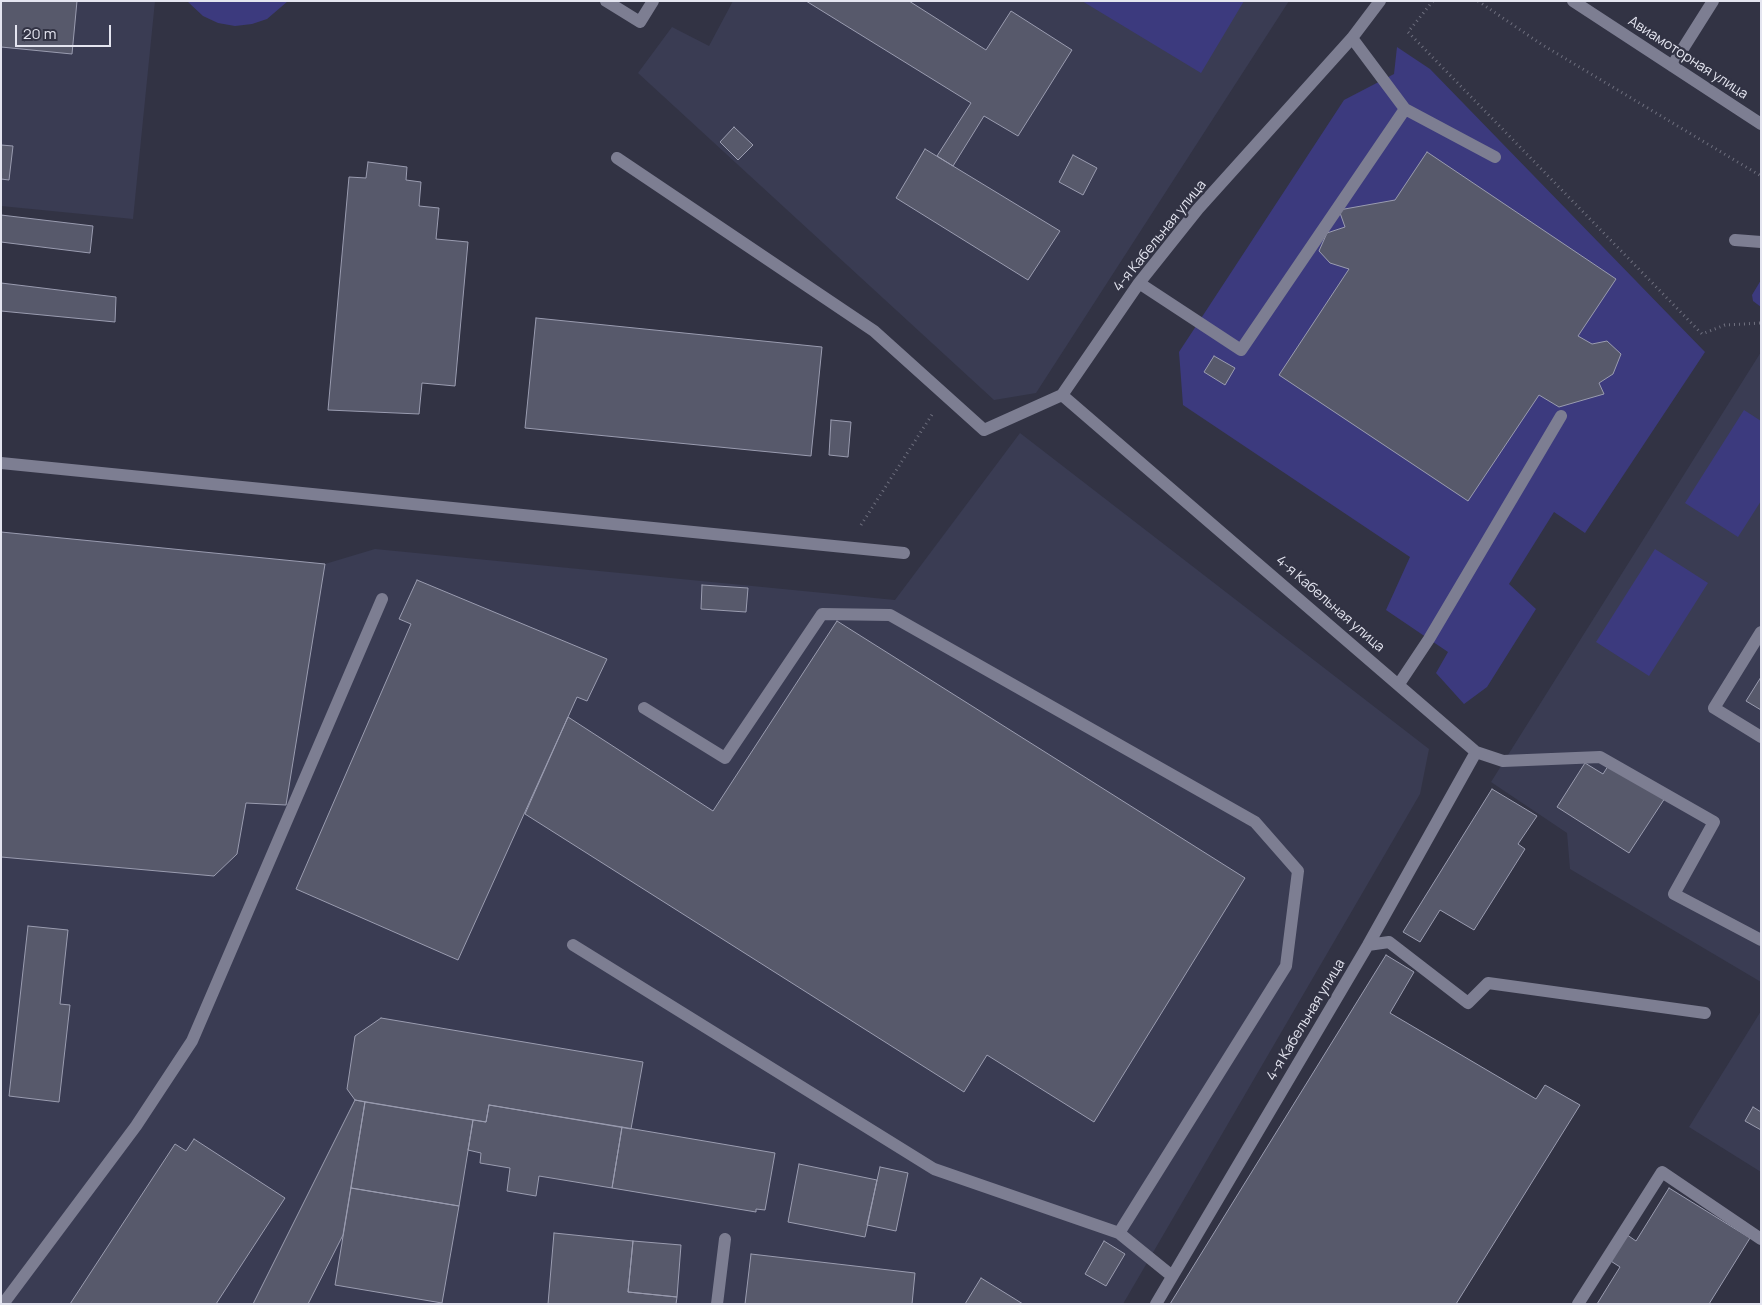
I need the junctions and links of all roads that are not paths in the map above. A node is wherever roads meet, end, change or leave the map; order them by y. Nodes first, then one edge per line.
1 (606, 1) edge
2 (653, 1) edge
3 (1380, 1) edge
4 (1573, 1) edge
5 (1713, 1) edge
6 (1352, 38) junction
7 (1672, 66) junction
8 (1405, 109) junction
9 (1761, 124) edge
10 (617, 158) dead end
11 (1495, 158) dead end
12 (1735, 240) dead end
13 (1761, 242) edge
14 (1139, 283) junction
15 (1062, 394) junction
16 (1561, 416) dead end
17 (1, 463) edge
18 (904, 552) dead end
19 (382, 599) dead end
20 (1761, 632) edge
21 (1399, 684) junction
22 (644, 708) dead end
23 (1761, 737) edge
24 (1476, 752) junction
25 (1761, 940) edge
26 (573, 945) dead end
27 (1368, 945) junction
28 (1705, 1013) dead end
29 (1119, 1233) junction
30 (725, 1239) dead end
31 (1761, 1239) edge
32 (1172, 1276) junction
33 (3, 1304) edge
34 (716, 1304) edge
35 (1156, 1304) edge
36 (1578, 1304) edge

1 - 2 street
3 - 6 street, 4-я Кабельная улица
4 - 7 street, Авиамоторная улица
5 - 7 street
6 - 8 street
6 - 14 street, 4-я Кабельная улица
7 - 9 street, Авиамоторная улица
8 - 11 street
8 - 14 street
10 - 15 street
12 - 13 street
14 - 15 street, 4-я Кабельная улица
15 - 21 street, 4-я Кабельная улица
16 - 21 street
17 - 18 street
19 - 33 street
20 - 23 street
21 - 24 street, 4-я Кабельная улица
22 - 29 street
24 - 25 street
24 - 27 street, 4-я Кабельная улица
26 - 29 street
27 - 28 street
27 - 32 street, 4-я Кабельная улица
29 - 32 street
30 - 34 street
31 - 36 street
32 - 35 street, 4-я Кабельная улица

